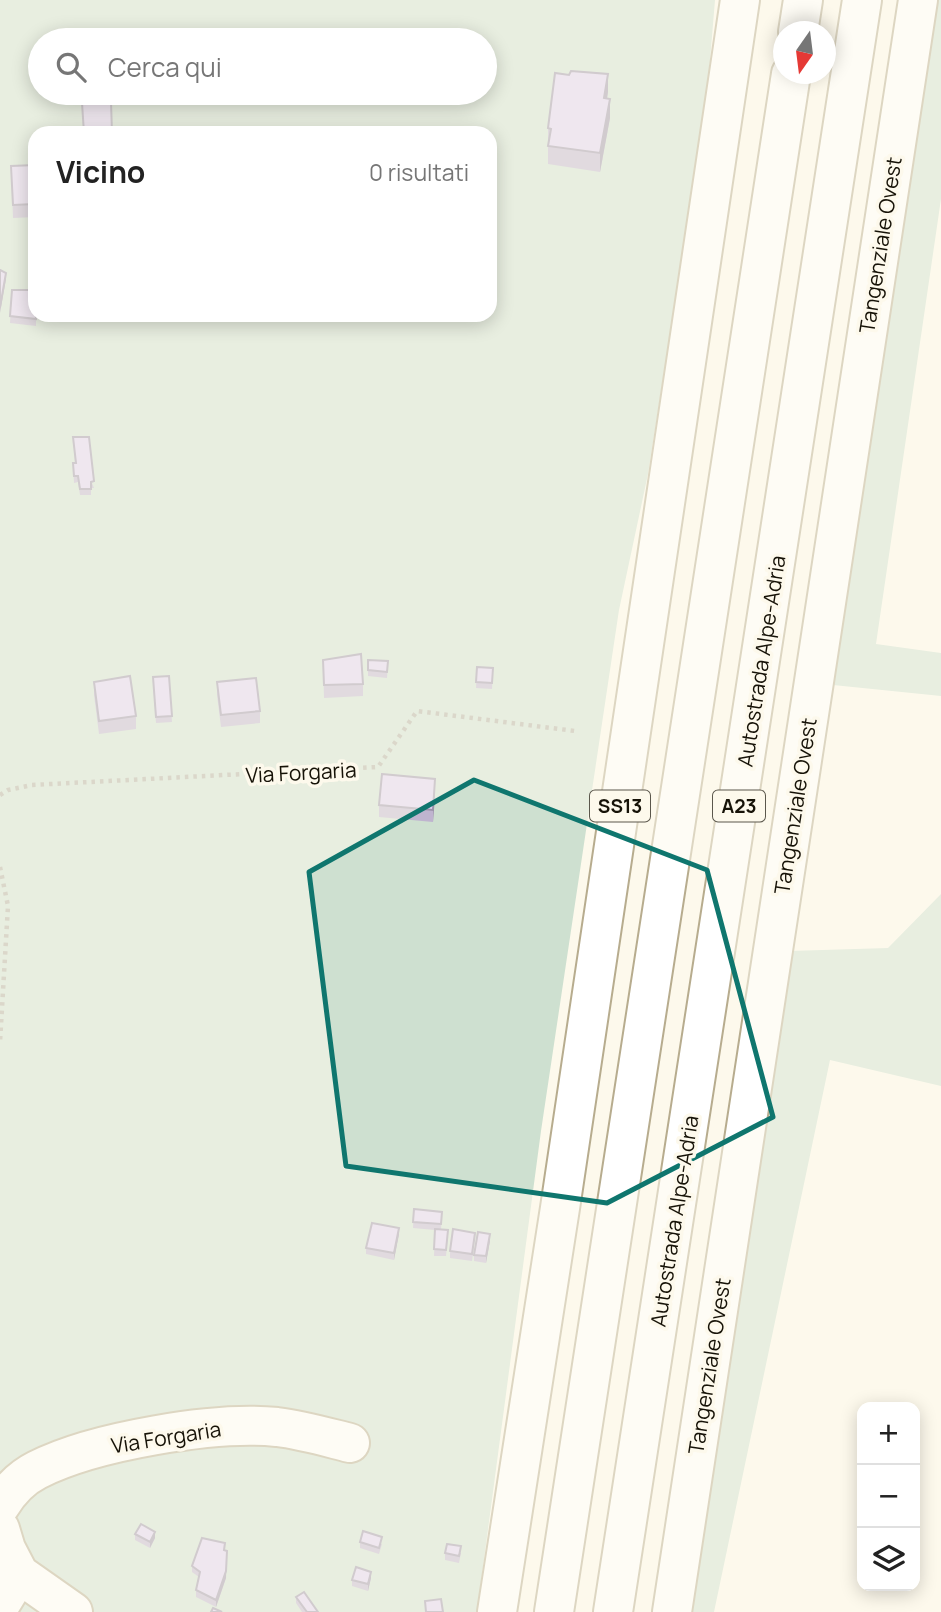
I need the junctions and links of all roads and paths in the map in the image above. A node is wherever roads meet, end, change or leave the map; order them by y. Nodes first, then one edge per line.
1 (740, 0) edge
2 (803, 0) edge
3 (862, 0) edge
4 (918, 0) edge
5 (800, 21) edge
6 (789, 84) edge
7 (575, 731) dead end
8 (0, 795) edge
9 (0, 867) edge
10 (0, 1042) edge
11 (350, 1443) dead end
12 (0, 1506) edge
13 (0, 1529) edge
14 (10, 1590) edge
15 (73, 1612) edge
16 (497, 1612) edge
17 (554, 1612) edge
18 (613, 1612) edge
19 (672, 1612) edge

1 - 16 main road, SS13
2 - 5 main road
3 - 18 main road, Autostrada Alpe-Adria / A23
4 - 19 main road, Tangenziale Ovest
6 - 17 main road
7 - 8 path, Via Forgaria
9 - 10 path
11 - 12 main road, Via Forgaria
13 - 14 main road
14 - 15 main road

